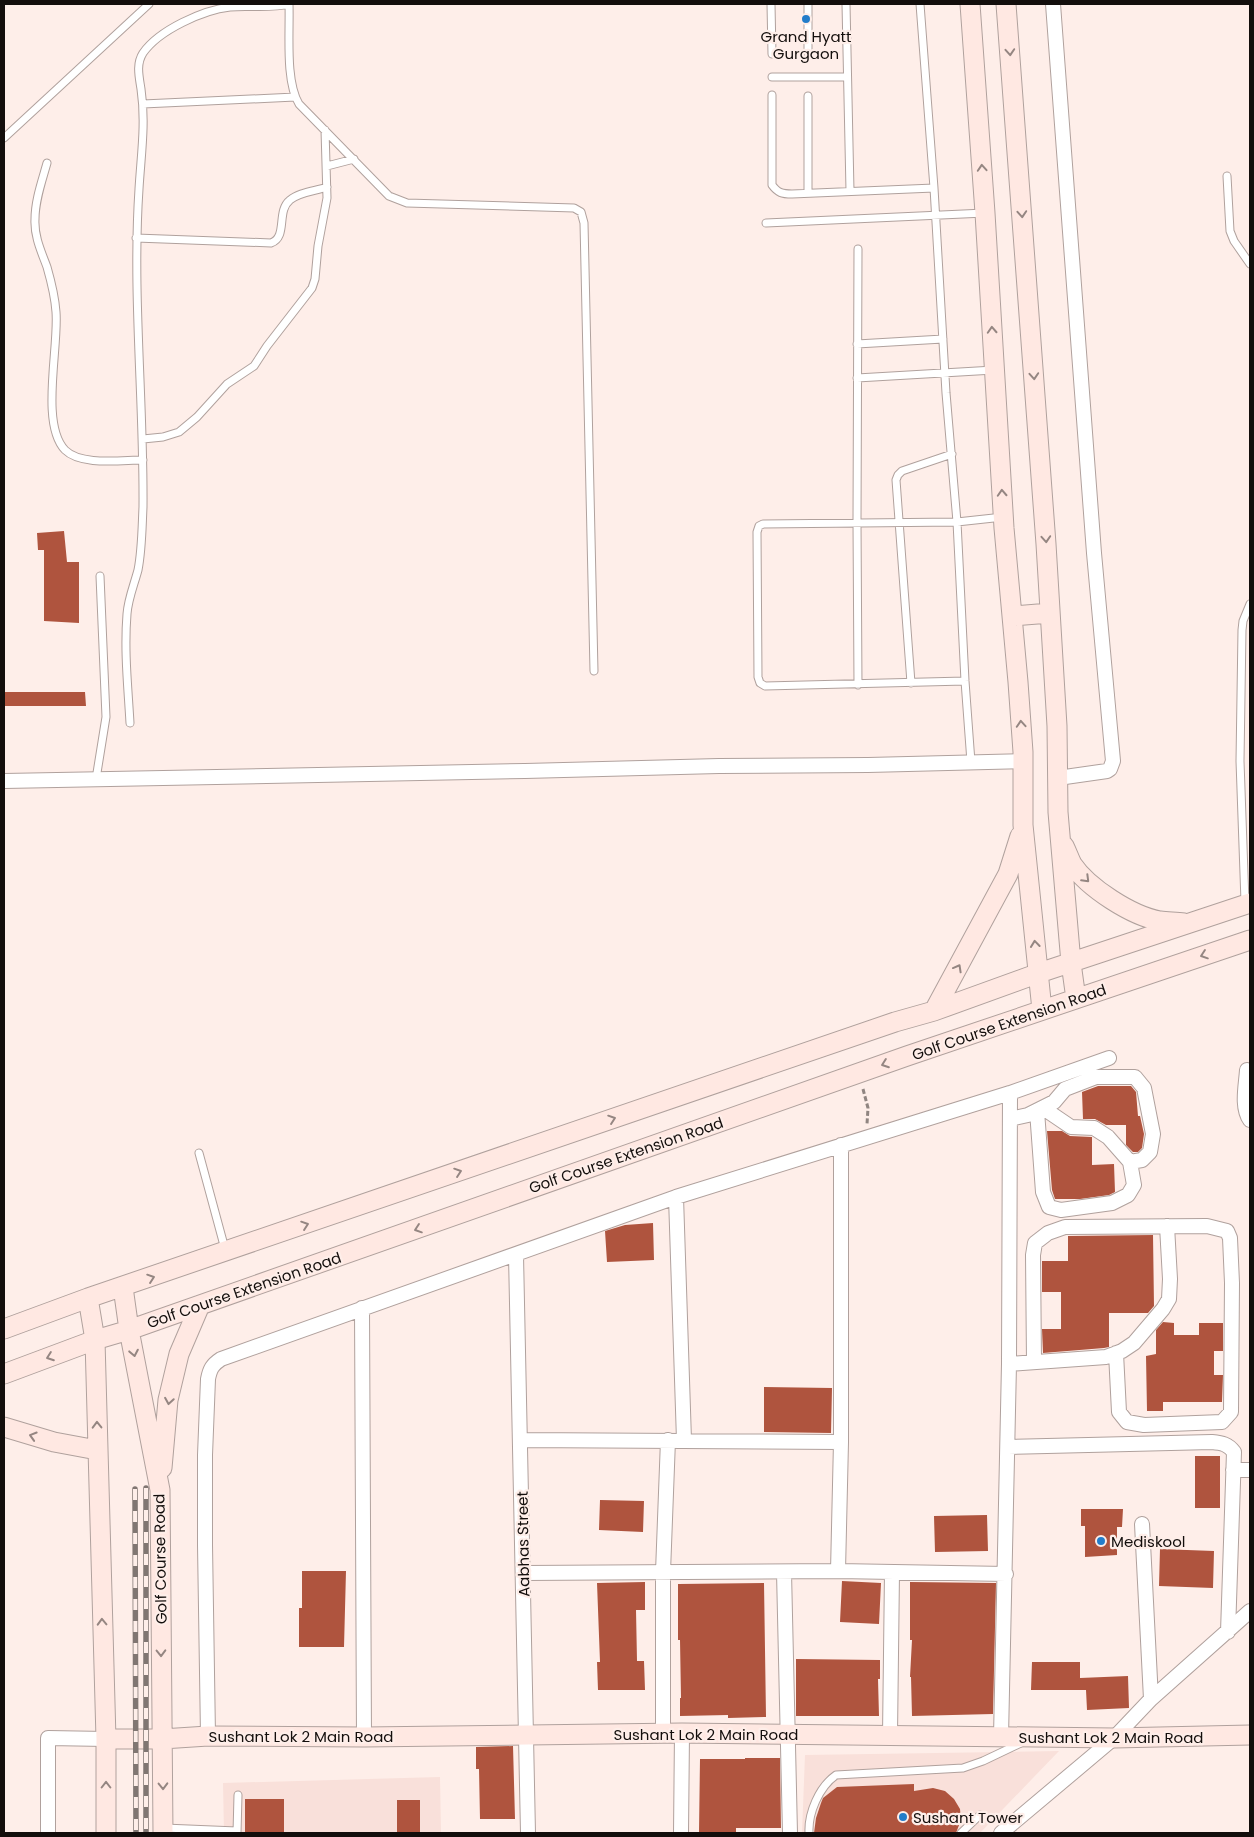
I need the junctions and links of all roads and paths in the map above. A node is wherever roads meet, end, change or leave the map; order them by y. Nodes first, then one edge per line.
1 (149, 4) edge
2 (289, 4) edge
3 (771, 4) edge
4 (808, 4) edge
5 (846, 4) edge
6 (920, 4) edge
7 (970, 4) edge
8 (1006, 4) edge
9 (1053, 4) edge
10 (808, 53) dead end
11 (772, 54) dead end
12 (772, 77) dead end
13 (848, 77) junction
14 (772, 95) dead end
15 (808, 96) dead end
16 (295, 97) junction
17 (143, 104) junction
18 (325, 130) junction
19 (4, 138) edge
20 (354, 159) junction
21 (47, 163) dead end
22 (327, 166) junction
23 (1227, 176) dead end
24 (327, 187) junction
25 (934, 188) junction
26 (850, 192) junction
27 (808, 193) junction
28 (985, 213) junction
29 (935, 215) junction
30 (766, 222) dead end
31 (136, 238) junction
32 (858, 249) dead end
33 (1250, 264) edge
34 (944, 339) junction
35 (857, 344) junction
36 (994, 370) junction
37 (945, 373) junction
38 (857, 378) junction
39 (143, 439) junction
40 (952, 454) junction
41 (143, 460) junction
42 (1003, 517) junction
43 (857, 522) junction
44 (899, 522) junction
45 (957, 522) junction
46 (100, 576) dead end
47 (1250, 604) edge
48 (1050, 613) junction
49 (1012, 616) junction
50 (594, 671) dead end
51 (965, 681) junction
52 (911, 683) junction
53 (858, 685) junction
54 (130, 723) dead end
55 (1023, 761) junction
56 (972, 762) junction
57 (1058, 778) junction
58 (96, 779) junction
59 (4, 781) edge
60 (1023, 826) junction
61 (1061, 838) junction
62 (1248, 904) edge
63 (1192, 923) junction
64 (1250, 940) edge
65 (1071, 963) junction
66 (1038, 973) junction
67 (1076, 999) junction
68 (1042, 1010) junction
69 (934, 1011) junction
70 (1108, 1058) dead end
71 (1247, 1070) dead end
72 (859, 1073) junction
73 (1010, 1093) junction
74 (1040, 1109) junction
75 (1010, 1119) junction
76 (1250, 1120) edge
77 (866, 1137) junction
78 (841, 1145) junction
79 (199, 1153) dead end
80 (1130, 1162) junction
81 (676, 1197) junction
82 (1167, 1226) junction
83 (226, 1252) junction
84 (516, 1256) junction
85 (123, 1287) junction
86 (88, 1298) junction
87 (200, 1305) junction
88 (362, 1308) junction
89 (4, 1329) edge
90 (129, 1330) junction
91 (95, 1340) junction
92 (1116, 1353) junction
93 (1034, 1362) junction
94 (1009, 1364) junction
95 (4, 1374) edge
96 (4, 1427) edge
97 (521, 1440) junction
98 (668, 1440) junction
99 (684, 1440) junction
100 (841, 1442) junction
101 (1008, 1447) junction
102 (97, 1450) junction
103 (1233, 1470) junction
104 (1250, 1470) edge
105 (160, 1490) junction
106 (1142, 1524) dead end
107 (838, 1571) junction
108 (663, 1572) junction
109 (784, 1572) junction
110 (892, 1572) junction
111 (524, 1573) junction
112 (1006, 1574) junction
113 (1250, 1611) edge
114 (1228, 1632) junction
115 (1151, 1699) junction
116 (663, 1733) junction
117 (682, 1733) junction
118 (526, 1734) junction
119 (788, 1734) junction
120 (890, 1735) junction
121 (1250, 1735) edge
122 (208, 1736) junction
123 (364, 1737) junction
124 (1001, 1737) junction
125 (1034, 1737) junction
126 (1114, 1738) junction
127 (106, 1739) junction
128 (162, 1739) junction
129 (238, 1795) dead end
130 (980, 1815) dead end
131 (163, 1830) edge
132 (237, 1832) edge
133 (48, 1833) edge
134 (106, 1833) edge
135 (528, 1833) edge
136 (681, 1833) edge
137 (790, 1833) edge
138 (809, 1833) edge
139 (962, 1833) edge
140 (1002, 1833) edge

1 - 19 lane
2 - 16 lane
2 - 17 lane
3 - 11 lane
4 - 10 lane
5 - 13 lane
6 - 25 lane
28 -> 7 main road
8 -> 48 main road
9 - 57 street
12 - 13 lane
13 - 26 lane
14 - 27 lane
15 - 27 lane
16 - 17 lane
16 - 18 lane
17 - 31 lane
18 - 20 lane
18 - 22 lane
20 - 22 lane
20 - 50 lane
21 - 41 lane
22 - 24 lane
23 - 33 lane
24 - 31 lane
24 - 39 lane
25 - 26 lane
25 - 29 lane
26 - 27 lane
28 - 29 lane
36 -> 28 main road
29 - 30 lane
29 - 34 lane
31 - 39 lane
32 - 35 lane
34 - 35 lane
34 - 37 lane
35 - 38 lane
36 - 37 lane
42 -> 36 main road
37 - 38 lane
37 - 40 lane
38 - 43 lane
39 - 41 lane
40 - 44 lane
40 - 45 lane
41 - 54 lane
42 - 45 lane
42 - 49 main road
43 - 44 lane
43 - 53 lane
43 - 53 lane
44 - 45 lane
44 - 52 lane
45 - 51 lane
46 - 58 lane
47 - 62 lane
48 - 49 main road
48 - 57 main road
55 -> 49 main road
51 - 52 lane
51 - 56 lane
52 - 53 lane
55 - 56 street
55 - 60 main road
56 - 58 street
57 - 61 main road
58 - 59 street
66 -> 60 main road
69 -> 60 main road
61 -> 63 main road
61 - 65 main road
62 - 63 main road
63 - 65 main road
64 -> 67 main road, Golf Course Extension Road
65 - 66 main road
65 - 67 main road
66 - 68 main road
66 - 69 main road
67 - 68 main road, Golf Course Extension Road
68 -> 72 main road, Golf Course Extension Road
83 -> 69 main road
70 - 73 street
71 - 76 street
72 - 77 path
72 -> 87 main road, Golf Course Extension Road
73 - 75 street
73 - 77 street
74 - 75 street
74 - 80 street
74 - 80 street
74 - 80 street
75 - 94 street
77 - 78 street
78 - 81 street
78 - 100 street
79 - 83 lane
81 - 84 street
81 - 99 street
82 - 92 street
82 - 92 street
82 - 93 street
85 -> 83 main road
84 - 88 street
84 - 97 street, Aabhas Street
85 - 86 main road
85 - 90 main road, Golf Course Road
86 - 89 main road
86 - 91 main road
87 - 90 main road, Golf Course Extension Road
87 -> 105 main road
88 - 122 street
88 - 123 street
90 - 91 main road, Golf Course Extension Road
90 -> 105 main road, Golf Course Road
91 -> 95 main road, Golf Course Extension Road
102 -> 91 main road
92 - 93 street
93 - 94 street
94 - 101 street
102 -> 96 main road
97 - 98 street
97 - 111 street, Aabhas Street
98 - 99 street
98 - 108 street
99 - 100 street
100 - 107 street
101 - 103 street
101 - 112 street
127 -> 102 main road
103 - 104 street
103 - 114 street
105 -> 128 main road, Golf Course Road
106 - 115 street
107 - 109 street
107 - 110 street
108 - 109 street
108 - 111 street
108 - 116 street
109 - 119 street
110 - 112 street
110 - 120 street
111 - 118 street, Aabhas Street
112 - 124 street
113 - 114 street
114 - 115 street
115 - 126 street
116 - 117 main road, Sushant Lok 2 Main Road
116 - 118 main road, Sushant Lok 2 Main Road
117 - 119 main road, Sushant Lok 2 Main Road
117 - 136 street
118 - 123 main road, Sushant Lok 2 Main Road
118 - 135 street, Aabhas Street
119 - 120 main road, Sushant Lok 2 Main Road
119 - 137 street
120 - 124 main road, Sushant Lok 2 Main Road
121 - 126 main road, Sushant Lok 2 Main Road
122 - 123 main road, Sushant Lok 2 Main Road
122 - 128 main road, Sushant Lok 2 Main Road
124 - 125 main road, Sushant Lok 2 Main Road
125 - 126 main road, Sushant Lok 2 Main Road
125 - 138 lane
126 - 140 street
127 - 128 main road, Sushant Lok 2 Main Road
127 - 133 street
134 -> 127 main road
128 -> 131 main road, Golf Course Road
129 - 132 lane
130 - 139 lane
131 - 132 lane

